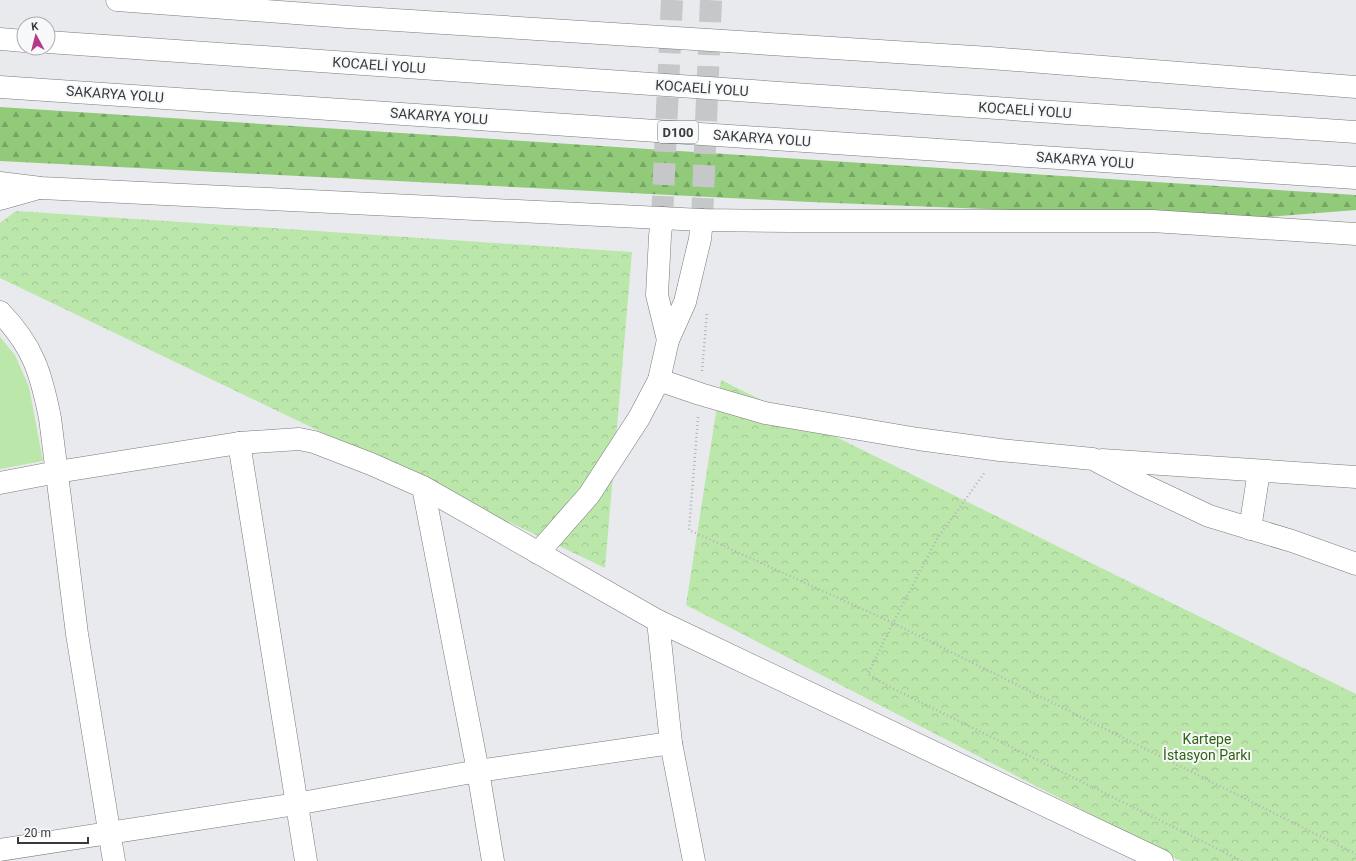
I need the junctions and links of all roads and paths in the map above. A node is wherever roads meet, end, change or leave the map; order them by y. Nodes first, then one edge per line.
1 (117, 0) edge
2 (0, 39) edge
3 (16, 40) edge
4 (56, 43) edge
5 (0, 87) edge
6 (1356, 87) edge
7 (1356, 132) edge
8 (1356, 178) edge
9 (0, 183) edge
10 (41, 188) junction
11 (0, 199) edge
12 (662, 218) junction
13 (702, 220) junction
14 (1356, 225) edge
15 (1288, 230) junction
16 (1356, 234) edge
17 (707, 309) dead end
18 (0, 312) edge
19 (668, 340) junction
20 (659, 380) junction
21 (700, 394) junction
22 (239, 443) junction
23 (1000, 450) junction
24 (1093, 459) junction
25 (1260, 471) junction
26 (57, 472) junction
27 (1356, 477) edge
28 (0, 483) edge
29 (423, 487) junction
30 (1250, 529) junction
31 (538, 553) junction
32 (1356, 564) edge
33 (658, 621) junction
34 (894, 623) junction
35 (671, 743) junction
36 (478, 771) junction
37 (296, 804) junction
38 (109, 832) junction
39 (0, 850) edge
40 (1356, 854) edge
41 (114, 861) edge
42 (306, 861) edge
43 (493, 861) edge
44 (694, 861) edge
45 (1162, 861) edge
46 (1242, 861) edge

1 - 6 main road
2 - 3 main road
4 - 7 main road, KOCAELİ YOLU
5 - 8 main road, SAKARYA YOLU / D100
9 - 10 main road
10 - 11 main road
10 - 12 main road
12 - 13 main road
12 - 19 main road
13 - 15 main road
13 - 19 main road
14 - 15 main road
15 - 16 main road
17 - 21 path
18 - 26 main road
19 - 20 main road
20 - 21 main road
20 - 31 main road
21 - 23 main road
21 - 34 path
22 - 26 main road
22 - 29 main road
22 - 37 main road
23 - 24 main road
23 - 34 path
24 - 25 main road
24 - 30 main road
25 - 27 main road
25 - 30 main road
26 - 28 main road
26 - 38 main road
29 - 31 main road
29 - 36 main road
30 - 32 main road
31 - 33 main road
33 - 35 main road
33 - 45 main road
34 - 40 path
34 - 46 path
35 - 36 main road
35 - 44 main road
36 - 37 main road
36 - 43 main road
37 - 38 main road
37 - 42 main road
38 - 39 main road
38 - 41 main road

